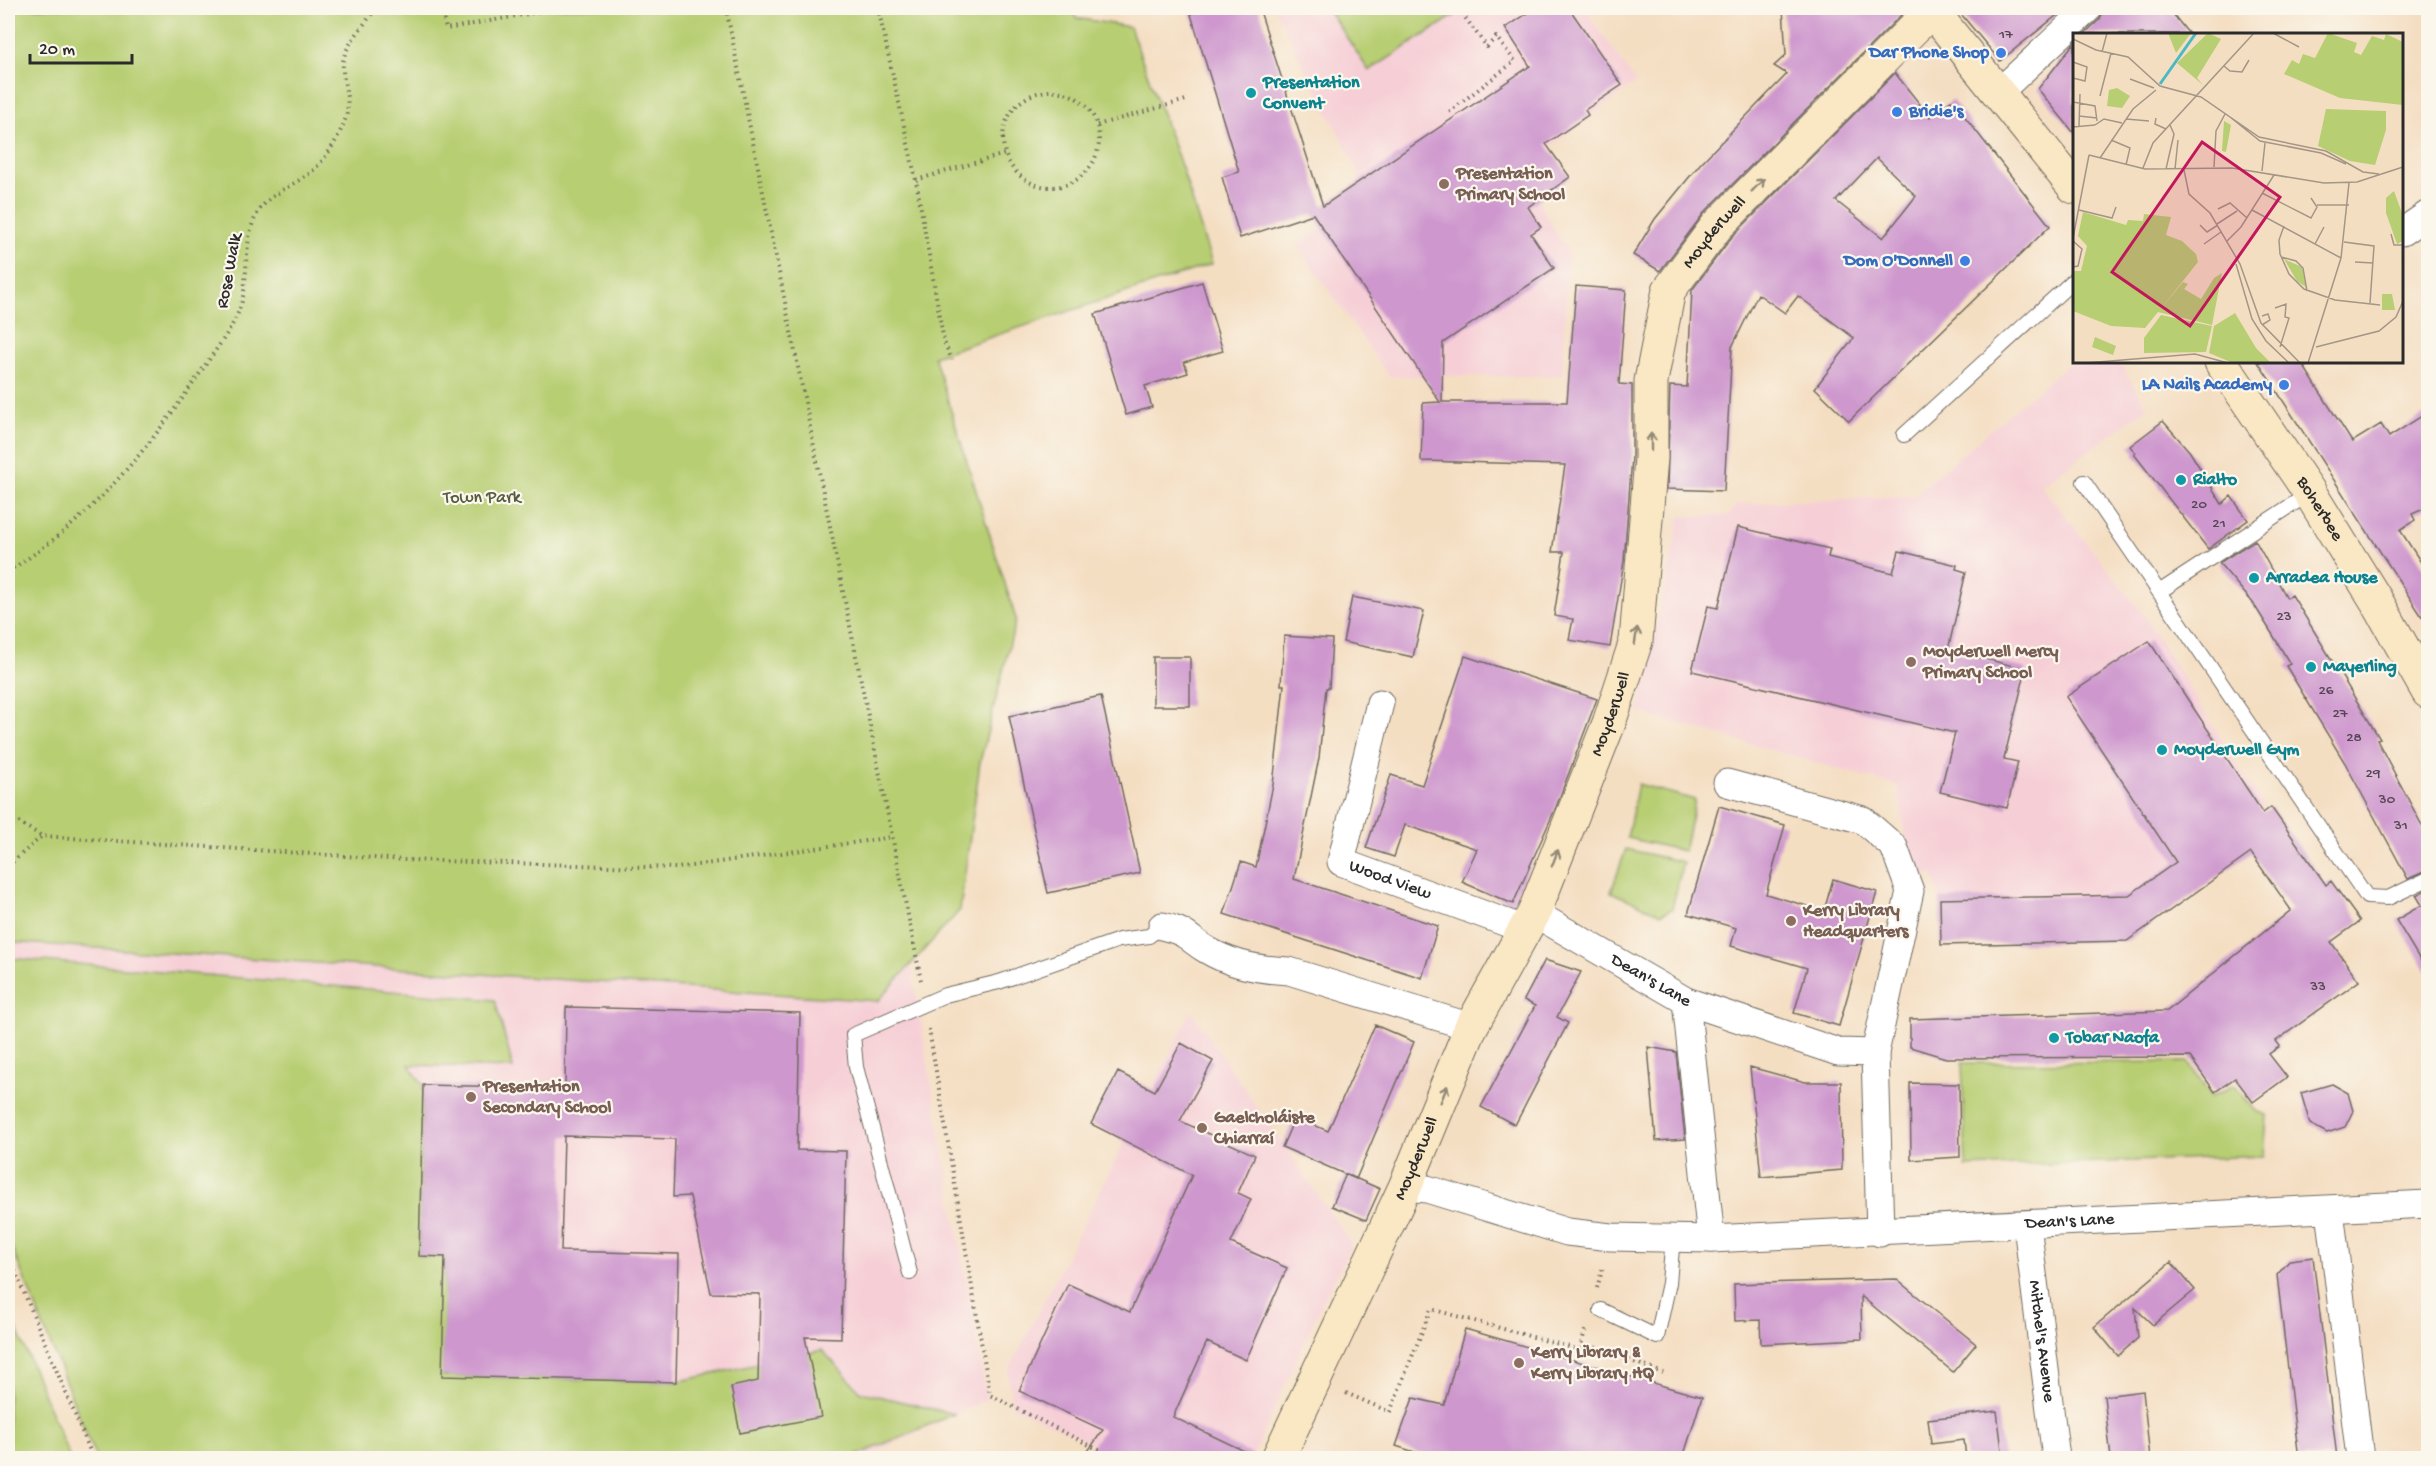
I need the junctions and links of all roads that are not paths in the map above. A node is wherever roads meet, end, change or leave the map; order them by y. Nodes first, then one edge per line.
1 (2089, 8) edge
2 (1931, 9) edge
3 (1997, 94) junction
4 (2073, 186) edge
5 (2428, 214) edge
6 (2403, 231) edge
7 (2073, 281) edge
8 (2225, 363) edge
9 (1904, 435) dead end
10 (2084, 482) dead end
11 (2310, 493) junction
12 (2159, 592) junction
13 (2428, 692) edge
14 (1380, 703) dead end
15 (1727, 783) dead end
16 (2428, 879) edge
17 (1530, 921) junction
18 (1162, 926) joint
19 (1686, 1001) junction
20 (1471, 1027) junction
21 (1875, 1053) junction
22 (1405, 1187) junction
23 (2428, 1204) edge
24 (2330, 1210) junction
25 (2027, 1225) junction
26 (1880, 1233) junction
27 (1673, 1237) junction
28 (1711, 1239) junction
29 (910, 1273) dead end
30 (1601, 1310) dead end
31 (1278, 1458) edge
32 (2056, 1458) edge
33 (2360, 1458) edge

1 - 3 street
2 - 3 main road
17 -> 2 main road, Moyderwell
3 - 4 main road
5 - 6 street
7 - 9 lane
8 - 11 main road, Boherbee
10 - 12 lane
11 - 12 lane
11 - 13 main road, Boherbee
12 - 16 lane
14 - 17 street, Wood View
15 - 21 street
17 - 19 street, Dean's Lane
17 - 20 main road, Moyderwell
18 - 20 street
18 - 29 lane
19 - 21 street
19 - 28 street, Dean's Lane
22 -> 20 main road, Moyderwell
21 - 26 street
22 - 27 street, Dean's Lane
22 - 31 main road, Moyderwell
23 - 24 street, Dean's Lane
24 - 25 street, Dean's Lane
24 - 33 street
25 - 26 street, Dean's Lane
25 - 32 street, Mitchel's Avenue
26 - 28 street, Dean's Lane
27 - 28 street, Dean's Lane
27 - 30 lane

